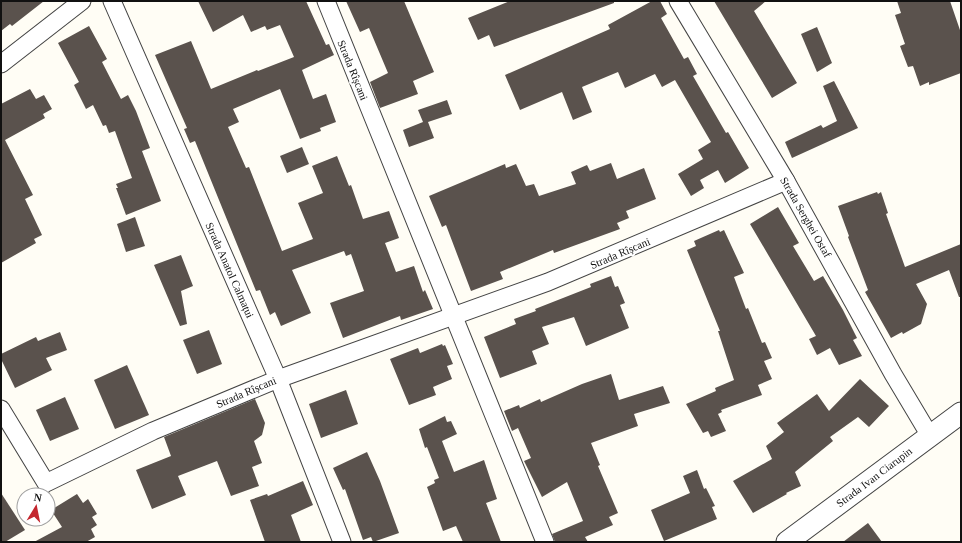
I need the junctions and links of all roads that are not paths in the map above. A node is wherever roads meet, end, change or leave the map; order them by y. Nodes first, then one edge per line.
1 (82, 1) edge
2 (112, 1) edge
3 (326, 1) edge
4 (678, 1) edge
5 (1, 64) edge
6 (786, 181) junction
7 (452, 316) junction
8 (278, 379) junction
9 (1, 409) edge
10 (961, 413) edge
11 (930, 436) junction
12 (43, 487) edge
13 (48, 487) edge
14 (342, 542) edge
15 (545, 542) edge
16 (787, 542) edge

1 - 5 street
2 - 8 street, Strada Anatol Calmațui
3 - 7 street, Strada Rîșcani
4 - 6 street, Strada Serghei Ostaf
6 - 7 street, Strada Rîșcani
6 - 11 street, Strada Serghei Ostaf
7 - 8 street, Strada Rîșcani
7 - 15 street, Strada Rîșcani
8 - 13 street, Strada Rîșcani
8 - 14 street, Strada Anatol Calmațui
9 - 12 street
10 - 11 street, Strada Ivan Ciarupin
11 - 16 street, Strada Ivan Ciarupin

